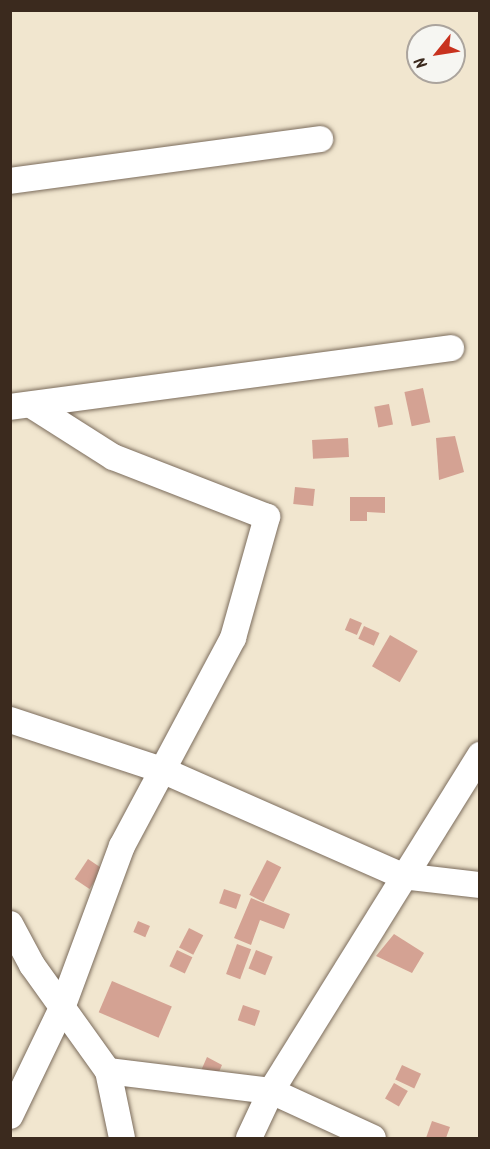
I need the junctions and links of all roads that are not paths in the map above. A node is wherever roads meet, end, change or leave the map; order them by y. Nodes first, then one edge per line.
1 (320, 140) dead end
2 (10, 181) edge
3 (450, 348) dead end
4 (21, 406) edge
5 (10, 720) edge
6 (480, 755) edge
7 (162, 770) junction
8 (402, 876) junction
9 (480, 885) edge
10 (10, 924) edge
11 (62, 1008) junction
12 (108, 1071) junction
13 (271, 1091) junction
14 (14, 1098) edge
15 (122, 1138) edge
16 (249, 1138) edge
17 (373, 1138) edge

1 - 2 street
3 - 4 street
4 - 7 street
5 - 7 street
6 - 8 street
7 - 8 street
7 - 11 street
8 - 9 street
8 - 13 street
10 - 11 street
11 - 12 street
11 - 14 street
12 - 13 street
12 - 15 street
13 - 16 street
13 - 17 street

